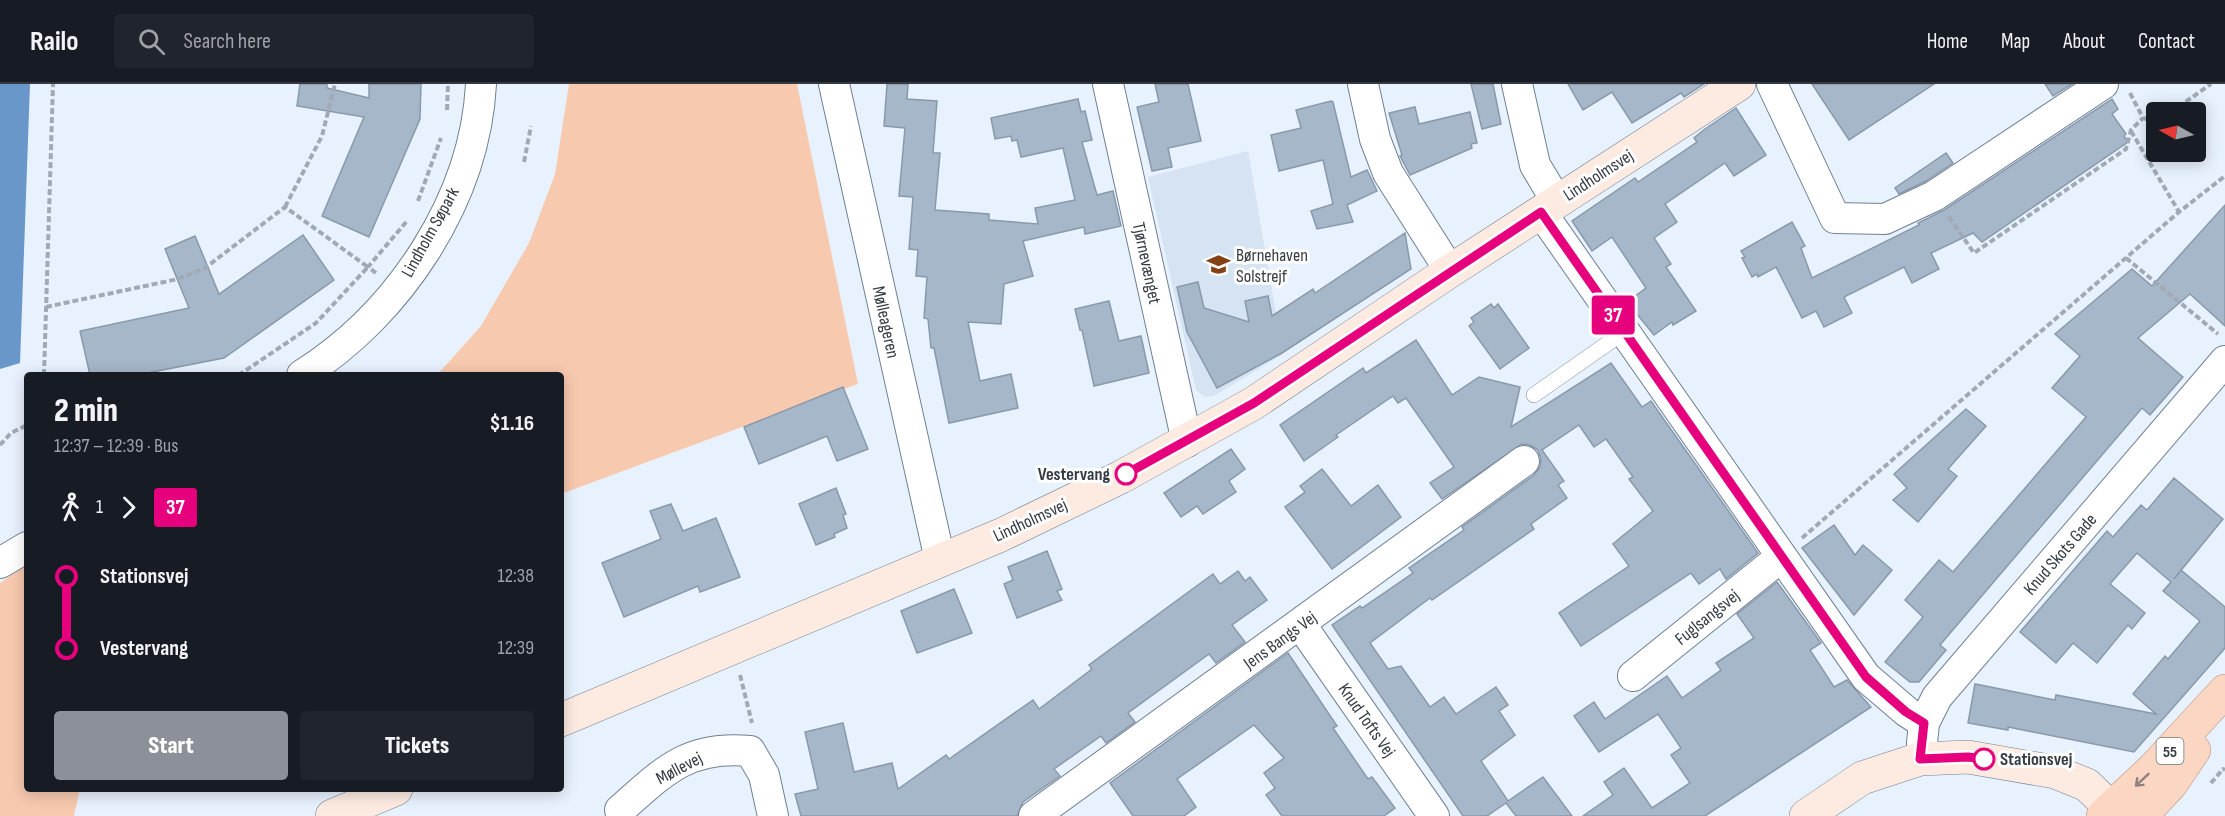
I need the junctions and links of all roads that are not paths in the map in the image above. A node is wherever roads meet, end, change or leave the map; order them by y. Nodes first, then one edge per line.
1 (481, 84) edge
2 (834, 84) edge
3 (1108, 84) edge
4 (1363, 84) edge
5 (1517, 84) edge
6 (1739, 84) edge
7 (1772, 84) edge
8 (2103, 84) edge
9 (1549, 207) junction
10 (1450, 271) junction
11 (1624, 332) junction
12 (2225, 361) edge
13 (306, 372) edge
14 (1534, 395) dead end
15 (1187, 442) junction
16 (1524, 461) dead end
17 (24, 549) edge
18 (1780, 557) junction
19 (940, 560) junction
20 (0, 563) edge
21 (1301, 625) junction
22 (1633, 676) dead end
23 (2225, 691) edge
24 (2225, 704) edge
25 (564, 719) edge
26 (1924, 723) junction
27 (1920, 759) junction
28 (389, 792) edge
29 (618, 814) edge
30 (2118, 814) edge
31 (332, 816) edge
32 (773, 816) edge
33 (1034, 816) edge
34 (1434, 816) edge
35 (1806, 816) edge

1 - 13 street, Lindholm Søpark
2 - 19 street, Mølleageren
3 - 15 street, Tjørnevænget
4 - 10 street
5 - 9 street
6 - 9 street, Lindholmsvej
7 - 8 street
9 - 10 street, Lindholmsvej
9 - 11 street
10 - 15 street, Lindholmsvej
11 - 14 lane
11 - 18 street
12 - 26 street, Knud Skots Gade
15 - 19 street, Lindholmsvej
16 - 21 street, Jens Bangs Vej
17 - 20 street
18 - 22 street, Fuglsangsvej
18 - 26 street
19 - 25 street, Lindholmsvej
21 - 33 street, Jens Bangs Vej
21 - 34 street, Knud Tofts Vej
23 -> 30 main road, 55
24 - 30 main road, 55
26 - 27 street, Knud Skots Gade
27 - 30 street
27 - 35 street
28 - 31 street
29 - 32 street, Møllevej

